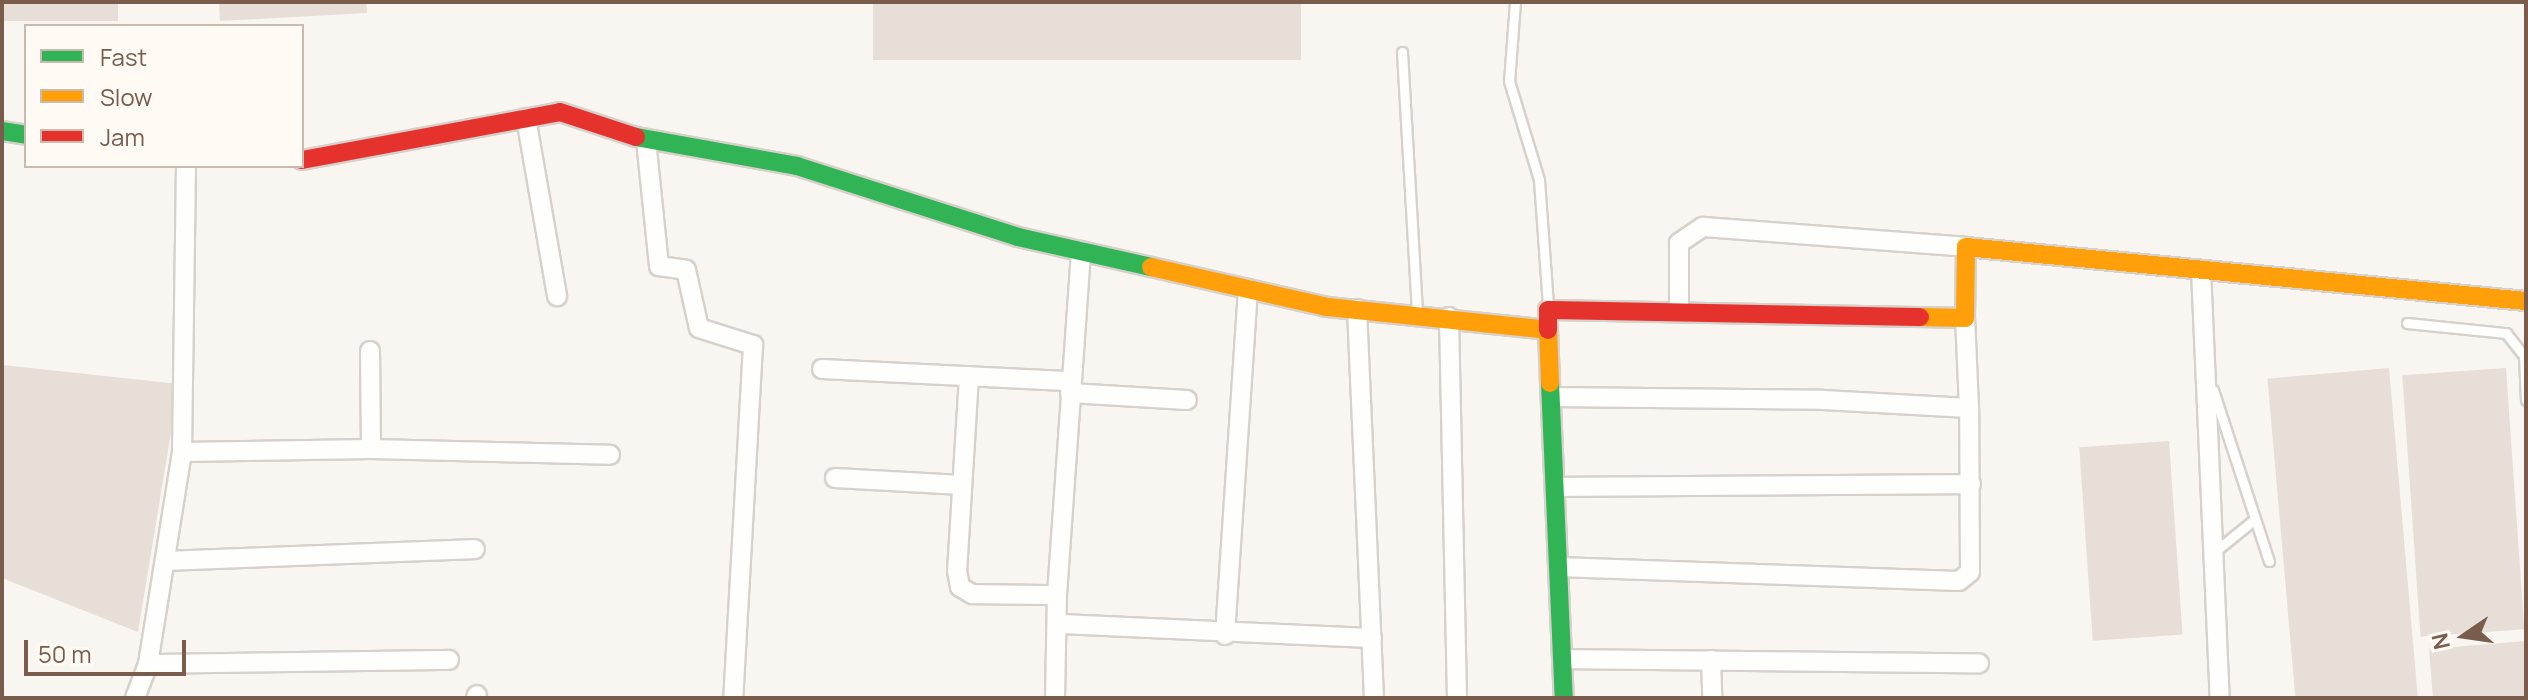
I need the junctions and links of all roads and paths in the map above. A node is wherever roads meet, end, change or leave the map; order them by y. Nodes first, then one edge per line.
1 (1515, 2) edge
2 (1402, 52) dead end
3 (526, 118) junction
4 (2, 131) edge
5 (24, 135) edge
6 (646, 140) junction
7 (304, 160) edge
8 (186, 168) edge
9 (1966, 247) junction
10 (1081, 251) junction
11 (2201, 270) junction
12 (1248, 289) junction
13 (557, 296) dead end
14 (2526, 301) edge
15 (1357, 309) junction
16 (1548, 310) junction
17 (1679, 312) junction
18 (1417, 314) junction
19 (1449, 317) junction
20 (1965, 318) junction
21 (2407, 323) dead end
22 (1548, 330) junction
23 (370, 351) dead end
24 (2205, 368) junction
25 (822, 369) dead end
26 (969, 376) junction
27 (1071, 387) junction
28 (1551, 397) junction
29 (1187, 400) dead end
30 (2526, 400) edge
31 (1969, 408) junction
32 (371, 449) junction
33 (182, 452) junction
34 (610, 455) dead end
35 (835, 478) dead end
36 (1971, 484) junction
37 (962, 485) junction
38 (1555, 487) junction
39 (2255, 519) junction
40 (475, 549) dead end
41 (2213, 553) junction
42 (167, 561) junction
43 (2269, 561) dead end
44 (1558, 567) junction
45 (1057, 595) junction
46 (1059, 624) junction
47 (1225, 635) junction
48 (1372, 638) junction
49 (1563, 659) junction
50 (449, 660) dead end
51 (1711, 660) junction
52 (1979, 663) dead end
53 (148, 664) junction
54 (135, 698) edge
55 (733, 698) edge
56 (1055, 698) edge
57 (1374, 698) edge
58 (1457, 698) edge
59 (1564, 698) edge
60 (1712, 698) edge
61 (2220, 698) edge

1 - 16 lane
2 - 18 lane
3 - 6 street
3 - 7 street
3 - 13 street
4 - 5 street
6 - 10 street
6 - 55 street
8 - 33 street
9 - 11 street
9 - 17 street
9 - 20 street
10 - 12 street
10 - 27 street
11 - 14 street
11 - 24 street
12 - 15 street
12 - 47 street
15 - 18 street
15 - 48 street
16 - 17 street
16 - 22 street
17 - 20 street
18 - 19 street
19 - 22 street
19 - 58 street
20 - 31 street
21 - 30 lane
22 - 28 street
23 - 32 street
24 - 39 lane
24 - 41 street
25 - 26 street
26 - 27 street
26 - 37 street
27 - 29 street
27 - 45 street
28 - 31 street
28 - 38 street
31 - 36 street
32 - 33 street
32 - 34 street
33 - 42 street
35 - 37 street
36 - 38 street
36 - 44 street
37 - 45 street
38 - 44 street
39 - 41 lane
39 - 43 lane
40 - 42 street
41 - 61 street
42 - 53 street
44 - 49 street
45 - 46 street
46 - 47 street
46 - 56 street
47 - 48 street
48 - 57 street
49 - 51 street
49 - 59 street
50 - 53 street
51 - 52 street
51 - 60 street
53 - 54 street

